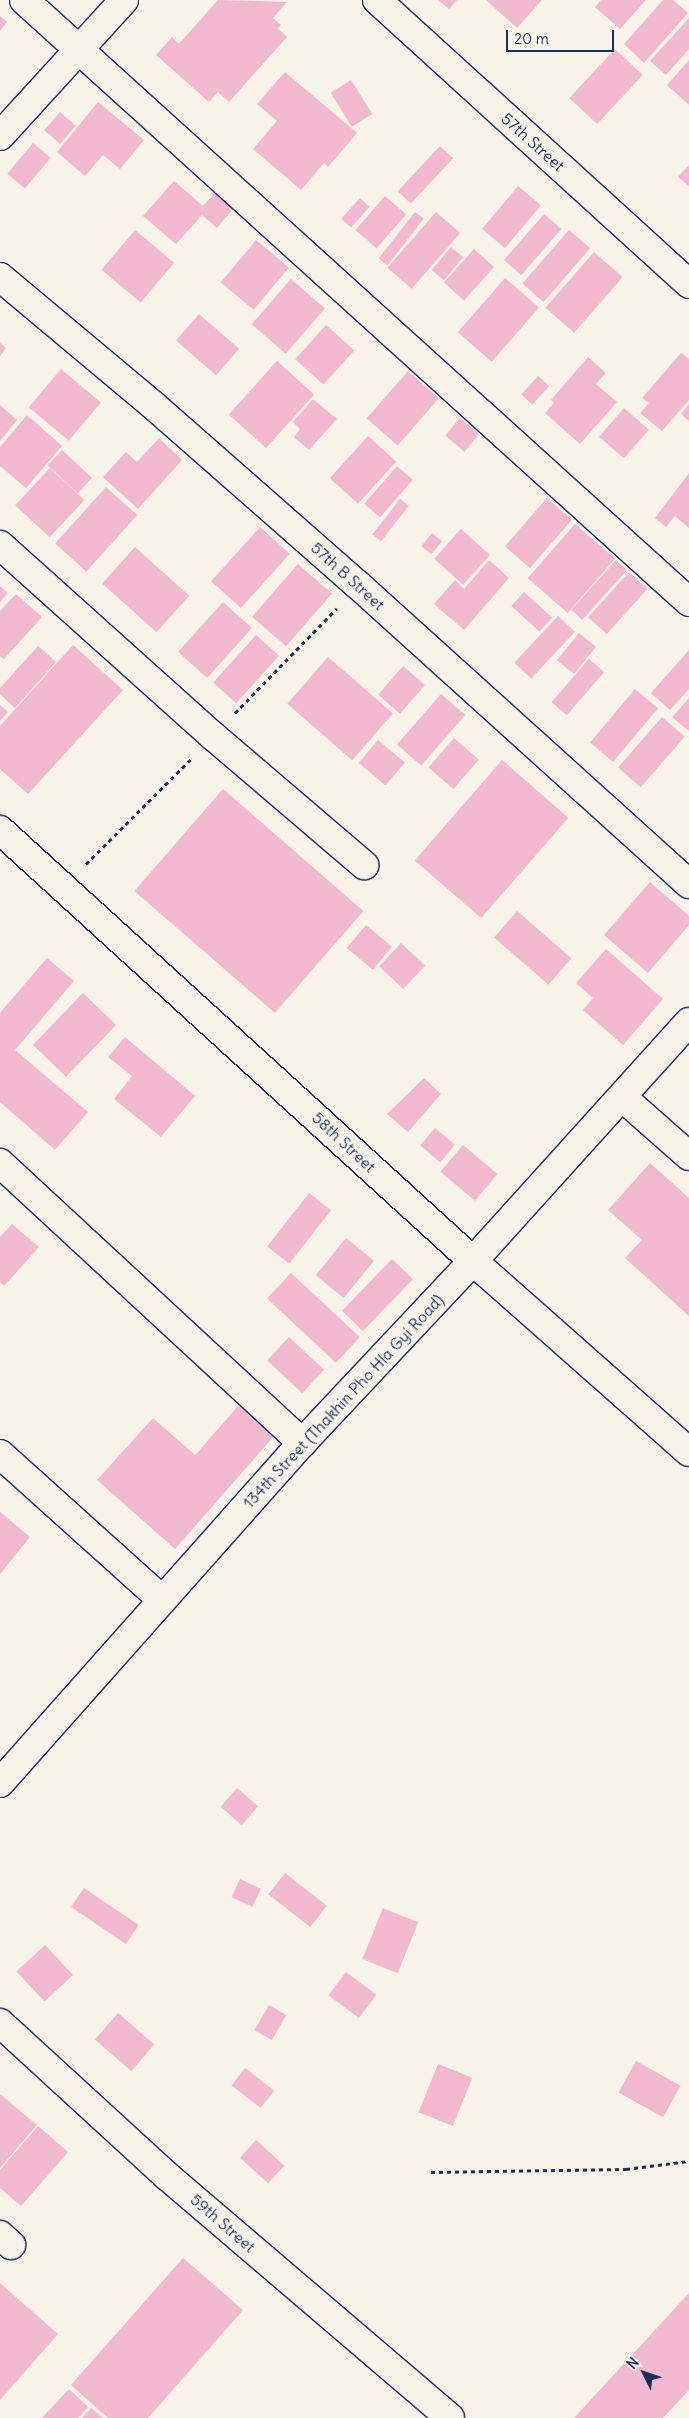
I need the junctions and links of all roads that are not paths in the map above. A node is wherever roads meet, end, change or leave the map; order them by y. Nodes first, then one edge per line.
1 (24, 0) edge
2 (124, 0) edge
3 (377, 0) edge
4 (78, 50) junction
5 (0, 136) edge
6 (0, 277) edge
7 (689, 284) edge
8 (0, 545) edge
9 (689, 602) edge
10 (0, 830) edge
11 (364, 865) dead end
12 (689, 884) edge
13 (689, 1022) edge
14 (622, 1097) junction
15 (689, 1156) edge
16 (0, 1164) edge
17 (474, 1261) junction
18 (302, 1443) junction
19 (689, 1452) edge
20 (0, 1454) edge
21 (161, 1599) junction
22 (0, 1783) edge
23 (0, 2023) edge
24 (450, 2418) edge

1 - 4 street
2 - 4 street
3 - 7 street, 57th Street
4 - 5 street
4 - 9 street
6 - 12 street, 57th B Street
8 - 11 street
10 - 17 street, 58th Street
13 - 14 street, 134th Street (Thakhin Pho Hla Gyi Road)
14 - 15 street
14 - 17 street, 134th Street (Thakhin Pho Hla Gyi Road)
16 - 18 street
17 - 18 street, 134th Street (Thakhin Pho Hla Gyi Road)
17 - 19 street, 58th Street
18 - 21 street, 134th Street (Thakhin Pho Hla Gyi Road)
20 - 21 street
21 - 22 street, 134th Street (Thakhin Pho Hla Gyi Road)
23 - 24 street, 59th Street

